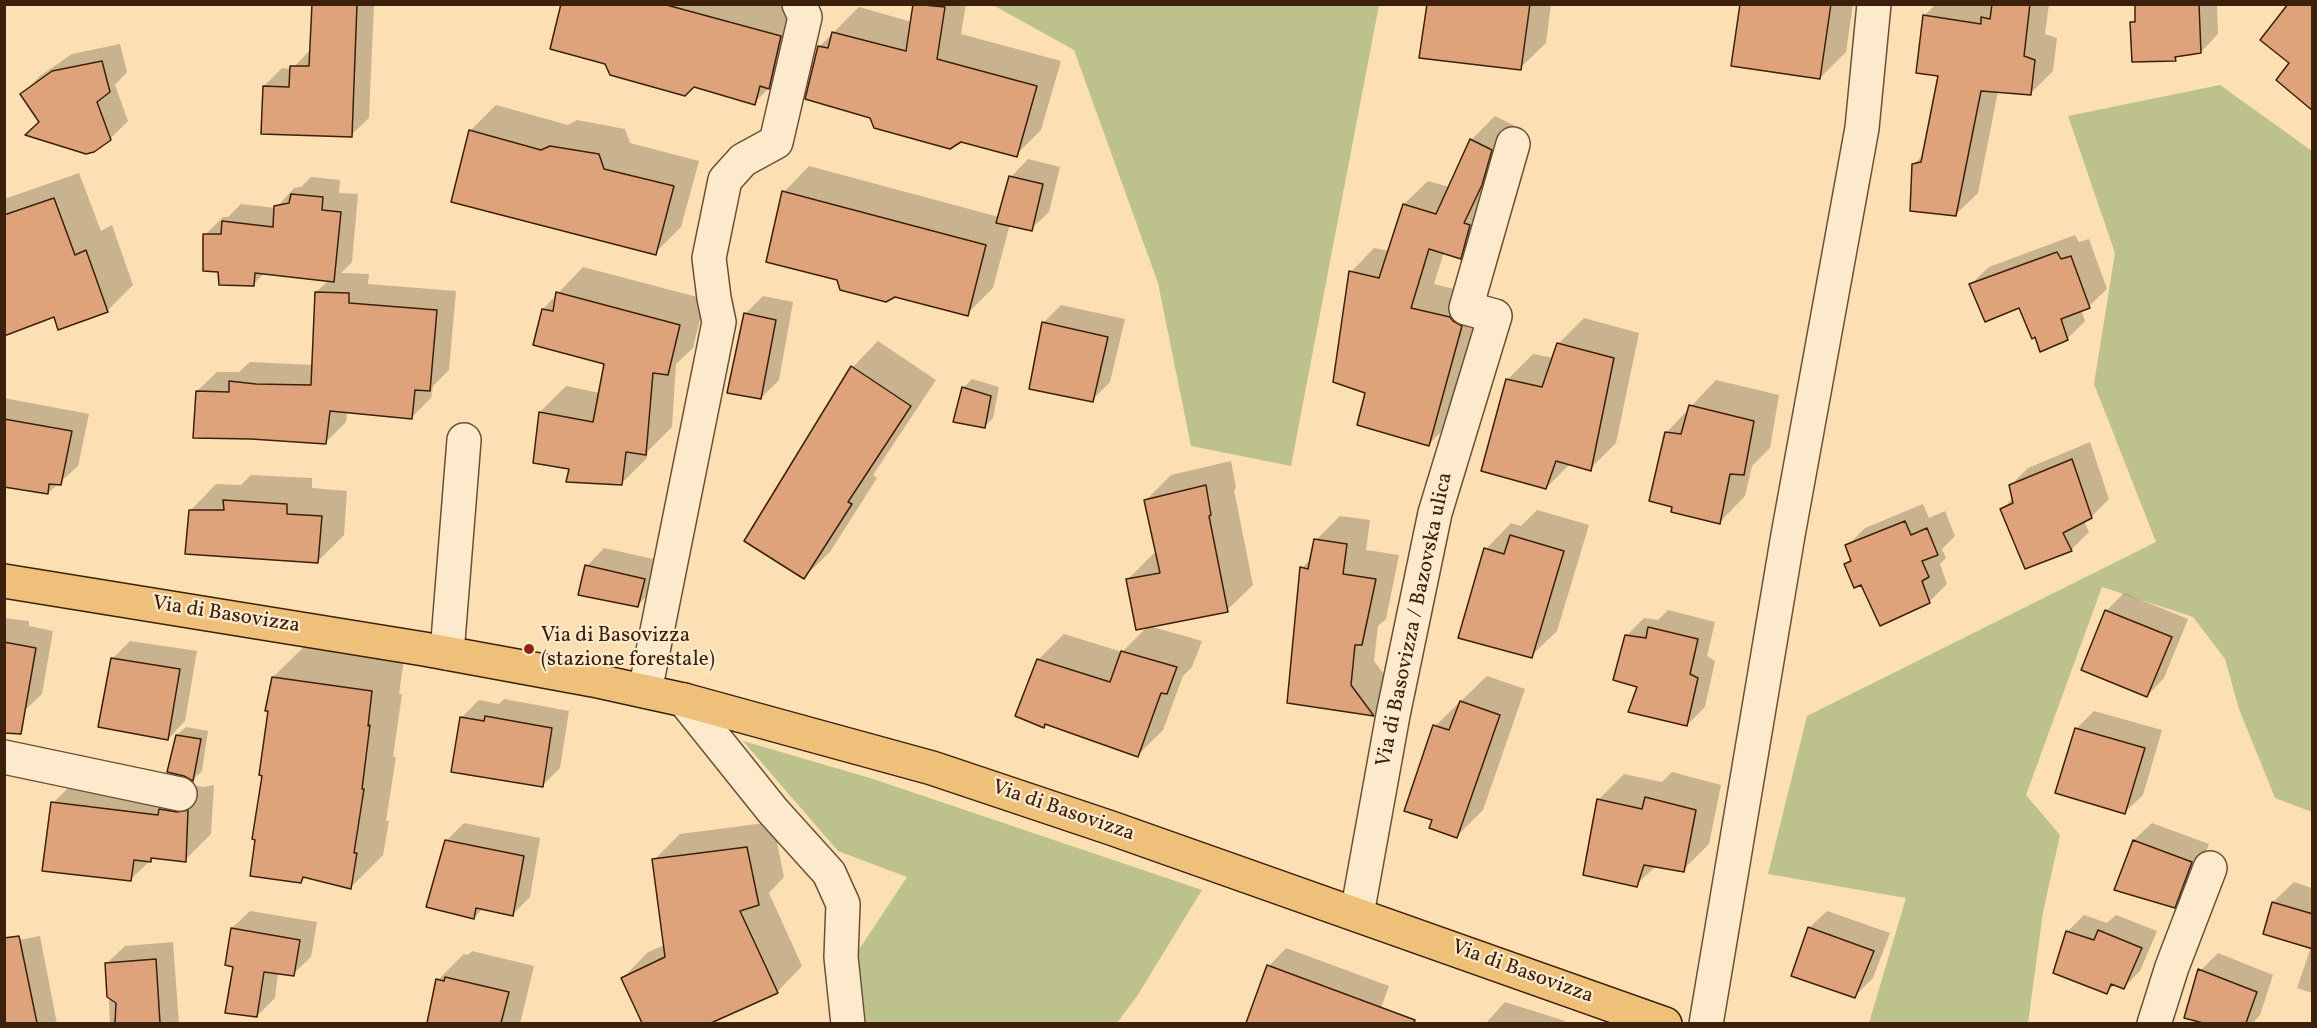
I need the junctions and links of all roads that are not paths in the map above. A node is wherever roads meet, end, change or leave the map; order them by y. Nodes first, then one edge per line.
1 (799, 4) edge
2 (1874, 4) edge
3 (1513, 144) dead end
4 (464, 440) dead end
5 (4, 581) edge
6 (447, 653) junction
7 (645, 691) junction
8 (684, 700) junction
9 (4, 757) edge
10 (180, 794) dead end
11 (2210, 868) dead end
12 (1357, 914) junction
13 (848, 1023) edge
14 (1665, 1023) edge
15 (1706, 1023) edge
16 (2154, 1023) edge

1 - 7 street
2 - 15 street
3 - 12 street, Via di Basovizza / Bazovska ulica
4 - 6 street
5 - 6 main road, Via di Basovizza
6 - 7 main road, Via di Basovizza
7 - 8 main road, Via di Basovizza
8 - 12 main road, Via di Basovizza
8 - 13 street
9 - 10 street
11 - 16 street
12 - 14 main road, Via di Basovizza

